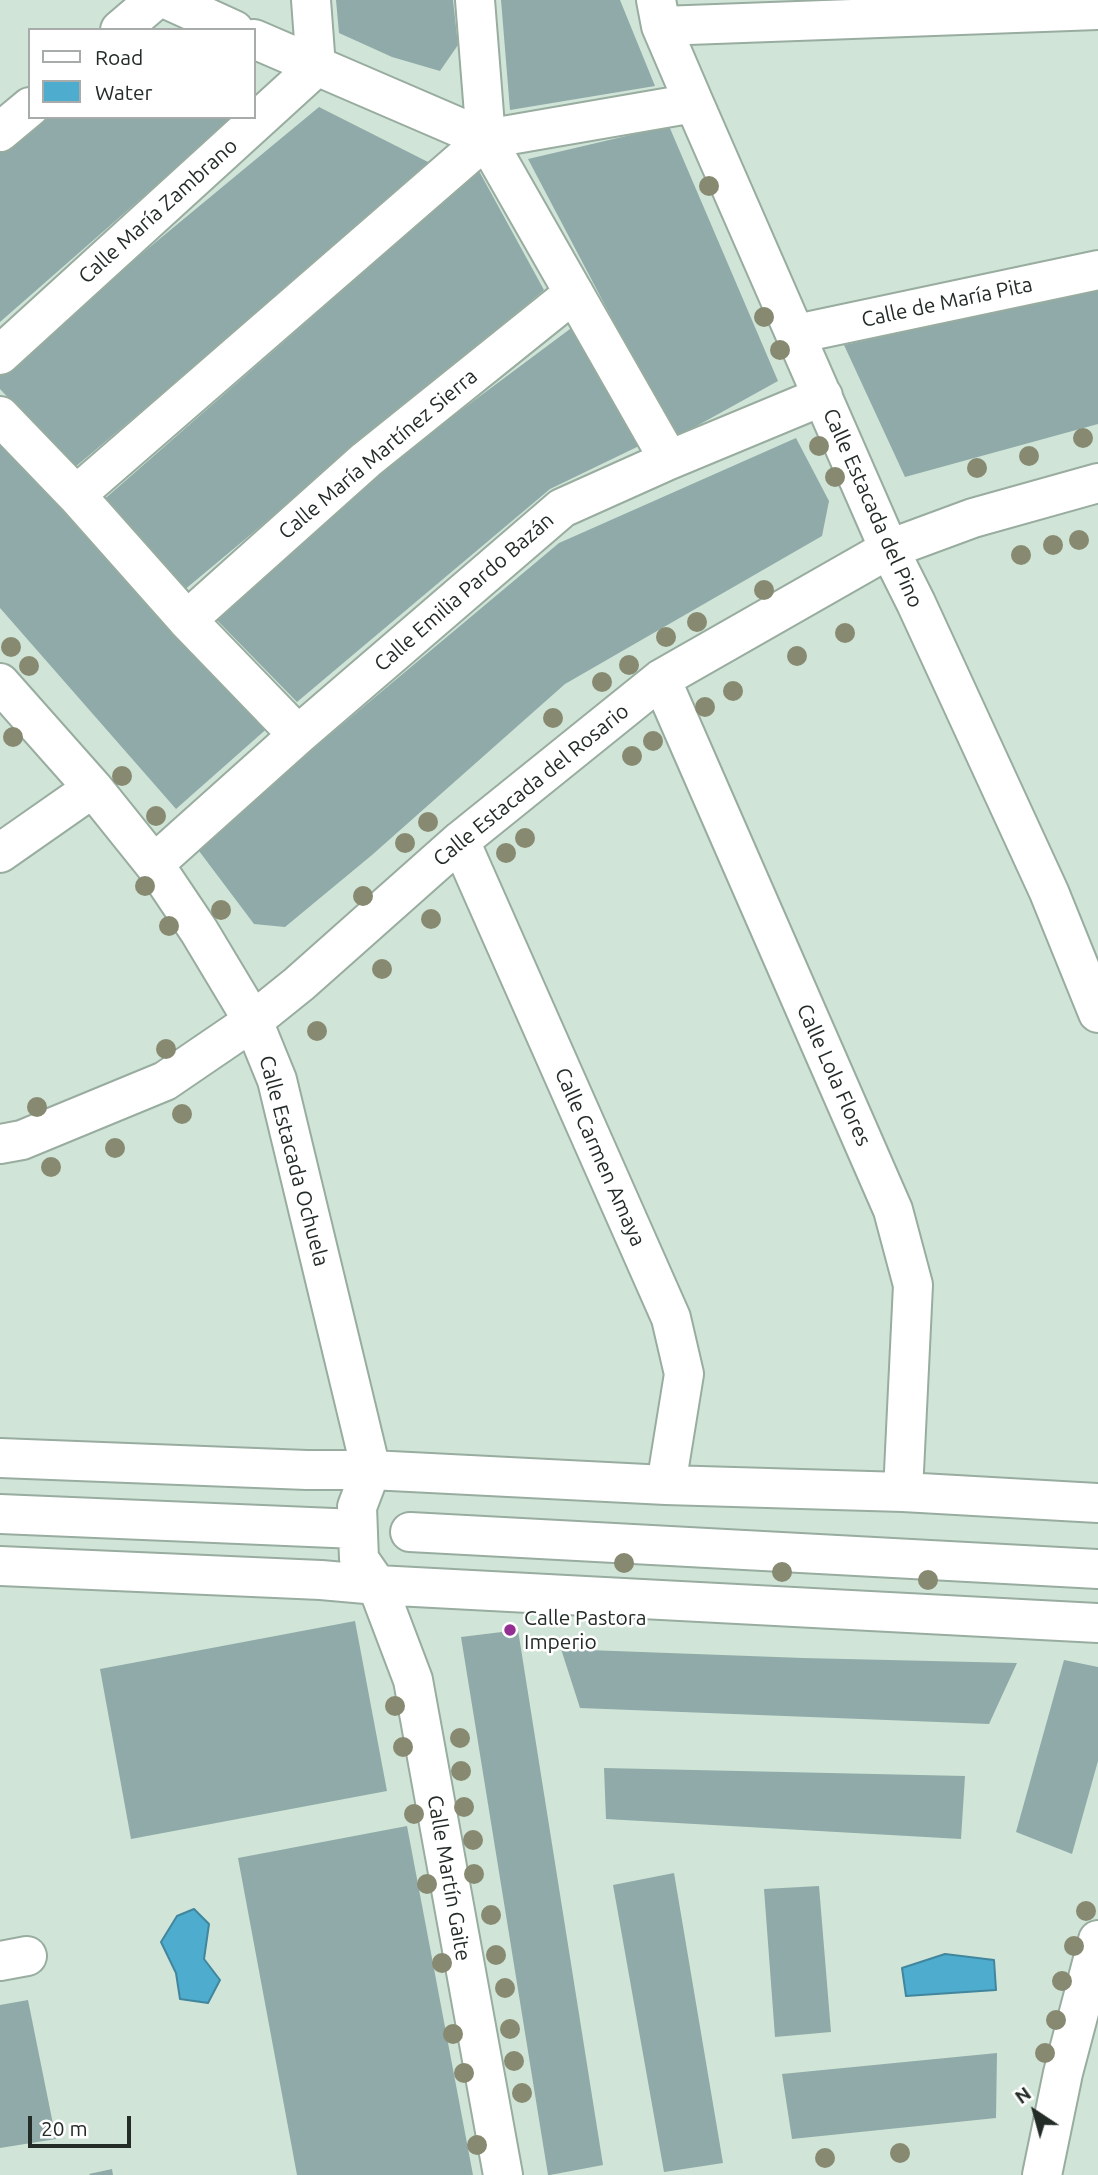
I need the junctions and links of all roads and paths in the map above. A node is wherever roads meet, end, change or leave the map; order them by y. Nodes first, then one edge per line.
1 (155, 0) edge
2 (169, 0) edge
3 (311, 0) edge
4 (475, 0) edge
5 (1098, 10) edge
6 (659, 13) edge
7 (122, 28) edge
8 (230, 28) edge
9 (256, 40) edge
10 (316, 67) junction
11 (694, 103) junction
12 (28, 109) edge
13 (0, 132) edge
14 (486, 139) junction
15 (1098, 270) edge
16 (573, 293) junction
17 (796, 334) junction
18 (0, 355) edge
19 (823, 396) junction
20 (0, 416) edge
21 (669, 460) junction
22 (1098, 484) edge
23 (76, 495) junction
24 (889, 549) junction
25 (187, 620) junction
26 (661, 679) junction
27 (0, 682) edge
28 (298, 735) junction
29 (93, 788) junction
30 (460, 841) junction
31 (0, 853) edge
32 (154, 864) junction
33 (1098, 1013) edge
34 (253, 1021) junction
35 (0, 1144) edge
36 (0, 1458) edge
37 (371, 1470) junction
38 (666, 1485) junction
39 (903, 1492) junction
40 (1098, 1503) edge
41 (0, 1514) edge
42 (357, 1529) junction
43 (410, 1532) junction
44 (0, 1566) edge
45 (1098, 1569) edge
46 (377, 1585) junction
47 (1098, 1623) edge
48 (1098, 1940) edge
49 (503, 2175) edge
50 (1042, 2175) edge

1 - 7 street
2 - 8 street
3 - 10 street
4 - 14 street
5 - 6 street
6 - 11 street, Calle Estacada del Pino
9 - 10 street
10 - 14 street
10 - 18 street, Calle María Zambrano
11 - 14 street
11 - 17 street, Calle Estacada del Pino
12 - 13 street
14 - 16 street
14 - 23 street
15 - 17 street, Calle de María Pita
16 - 21 street
16 - 25 street, Calle María Martínez Sierra
17 - 19 street, Calle Estacada del Pino
19 - 21 street, Calle Emilia Pardo Bazán
19 - 24 street, Calle Estacada del Pino
20 - 23 street
21 - 28 street, Calle Emilia Pardo Bazán
22 - 24 street, Calle Estacada del Rosario
23 - 25 street
24 - 26 street, Calle Estacada del Rosario
24 - 33 street, Calle Estacada del Pino
25 - 28 street
26 - 30 street, Calle Estacada del Rosario
26 - 39 street, Calle Lola Flores
27 - 29 street, Calle Estacada Ochuela
28 - 32 street, Calle Emilia Pardo Bazán
29 - 31 street
29 - 32 street, Calle Estacada Ochuela
30 - 34 street, Calle Estacada del Rosario
30 - 38 street, Calle Carmen Amaya
32 - 34 street, Calle Estacada Ochuela
34 - 35 street, Calle Estacada del Rosario
34 - 37 street, Calle Estacada Ochuela
36 - 37 street
37 - 38 street
37 - 42 street, Calle Martín Gaite
37 - 43 street
38 - 39 street
39 - 40 street
41 - 42 street
42 - 46 street, Calle Martín Gaite
43 - 45 street
43 - 46 street
44 - 46 street
46 - 47 street
46 - 49 street, Calle Martín Gaite
48 - 50 street

